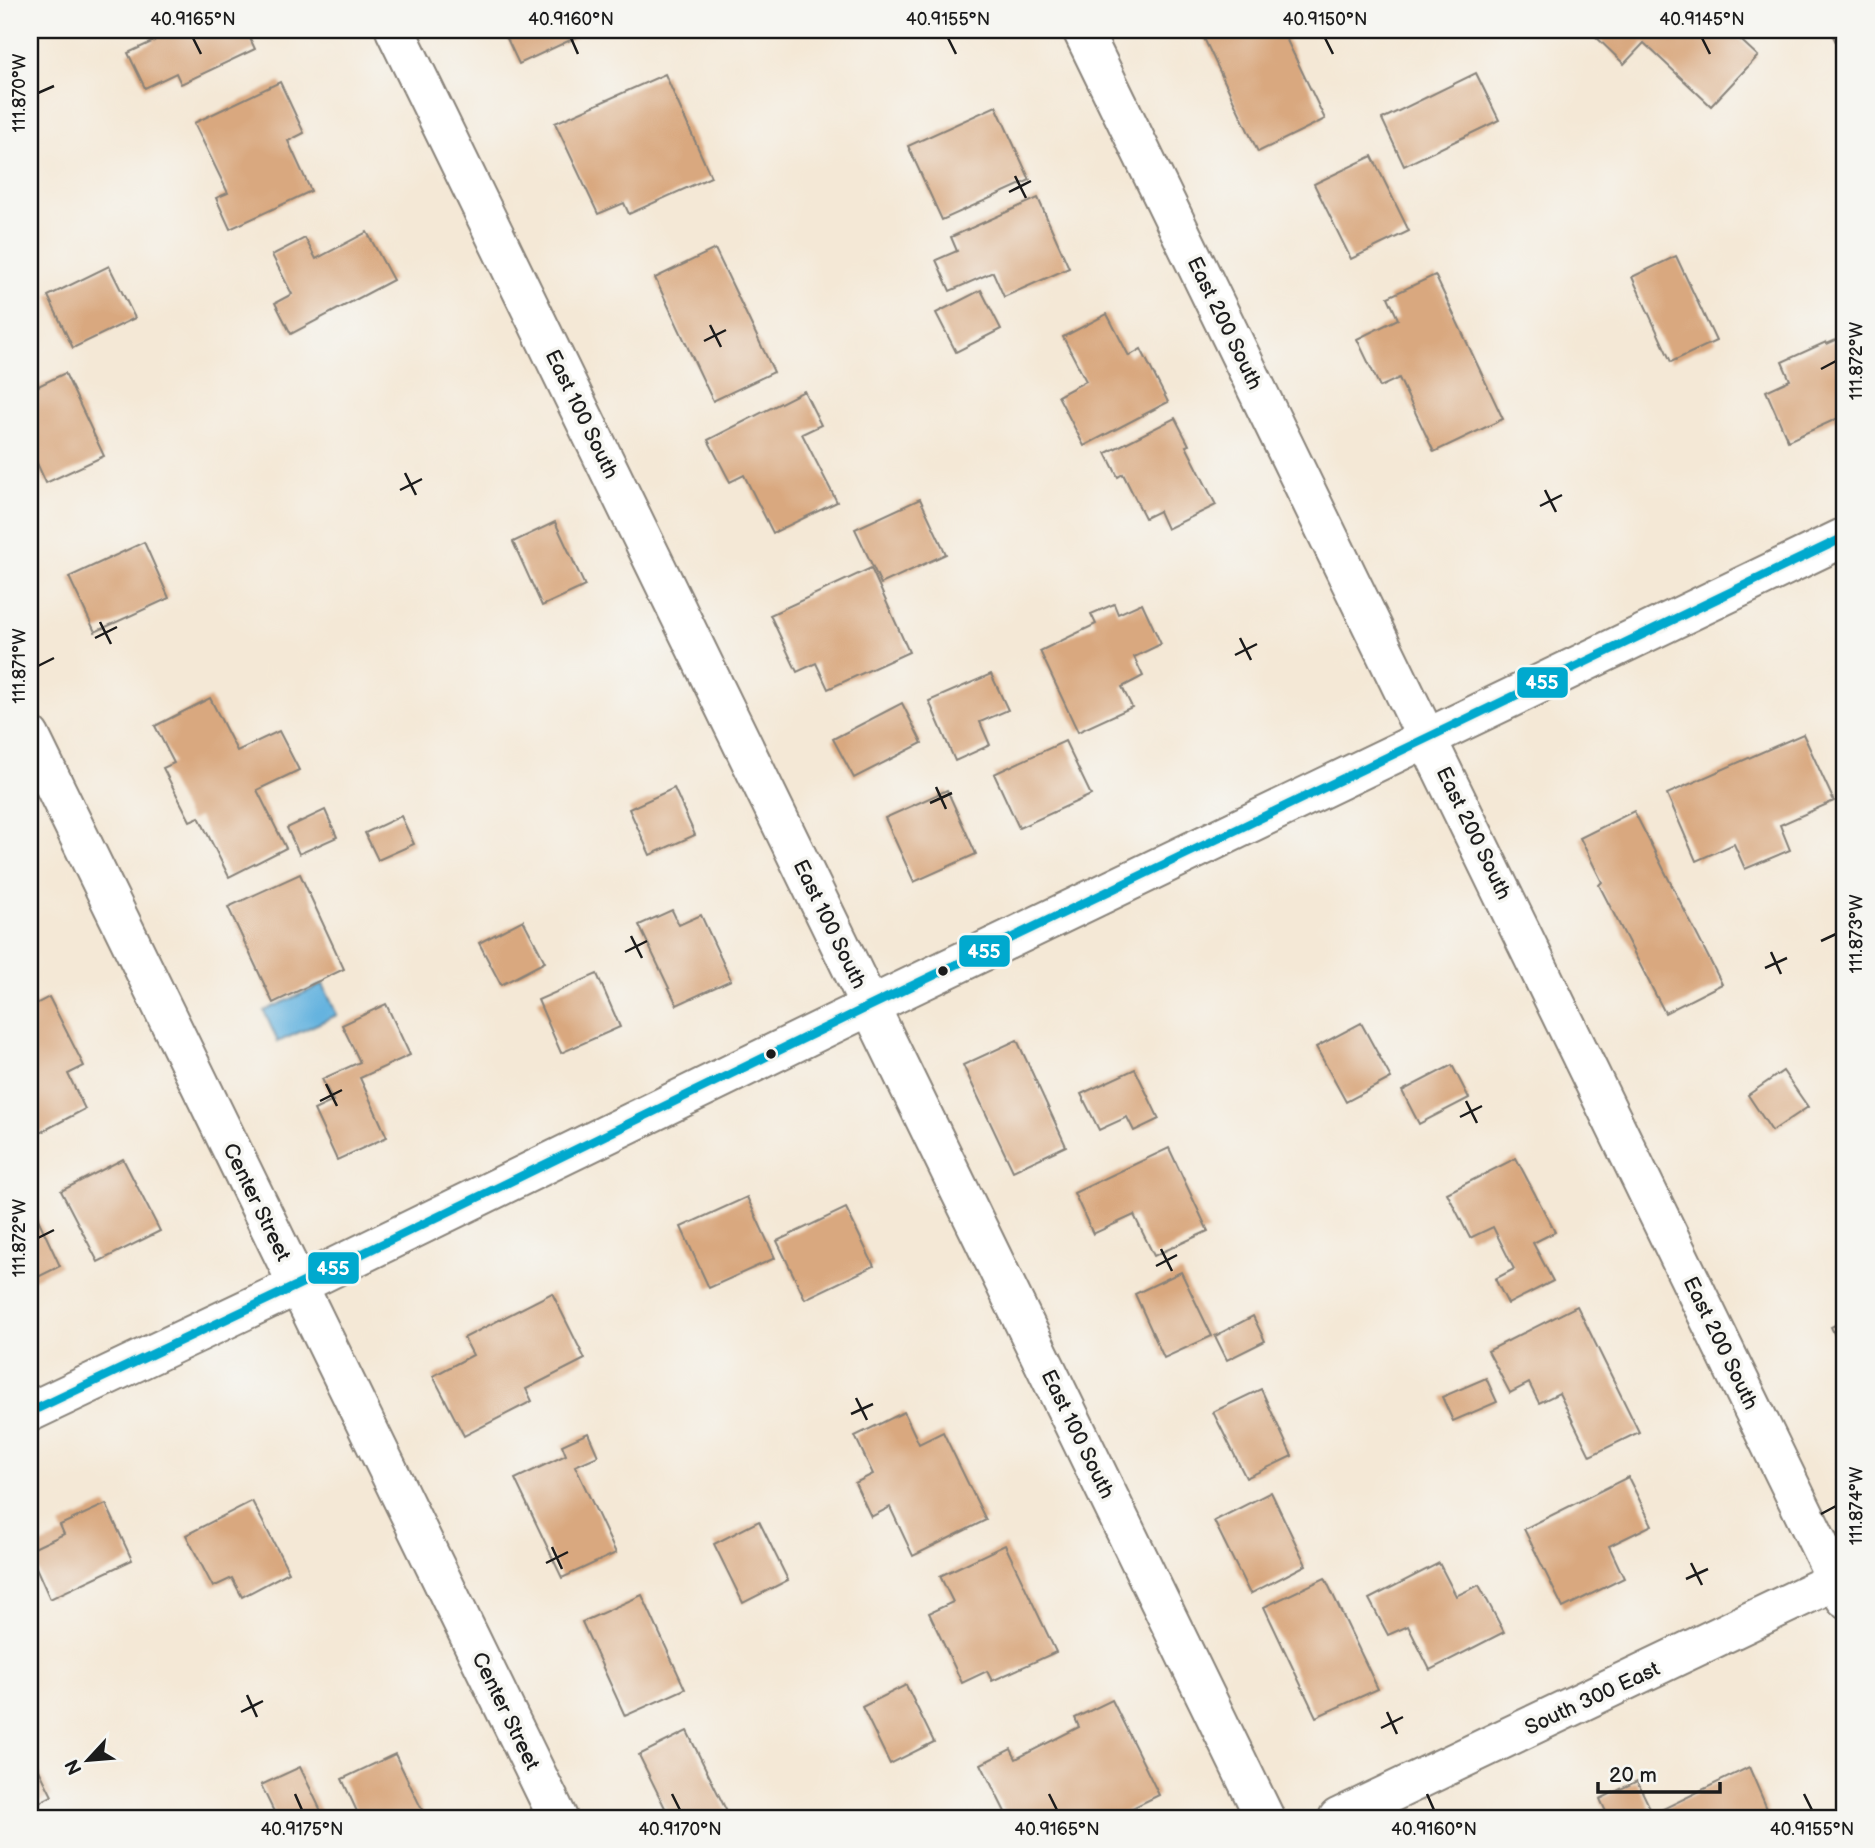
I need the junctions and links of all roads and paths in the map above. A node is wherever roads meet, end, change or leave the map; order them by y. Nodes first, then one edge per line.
1 (395, 30) edge
2 (1082, 30) edge
3 (1845, 537) edge
4 (30, 736) edge
5 (1428, 738) junction
6 (870, 1006) junction
7 (298, 1284) junction
8 (30, 1412) edge
9 (1842, 1585) edge
10 (558, 1818) edge
11 (1265, 1818) edge
12 (1339, 1818) edge

1 - 6 street, East 100 South
2 - 5 street, East 200 South
3 - 5 street
4 - 7 street, Center Street
5 - 6 street
5 - 9 street, East 200 South
6 - 7 street
6 - 11 street, East 100 South
7 - 8 street
7 - 10 street, Center Street
9 - 12 street, South 300 East

